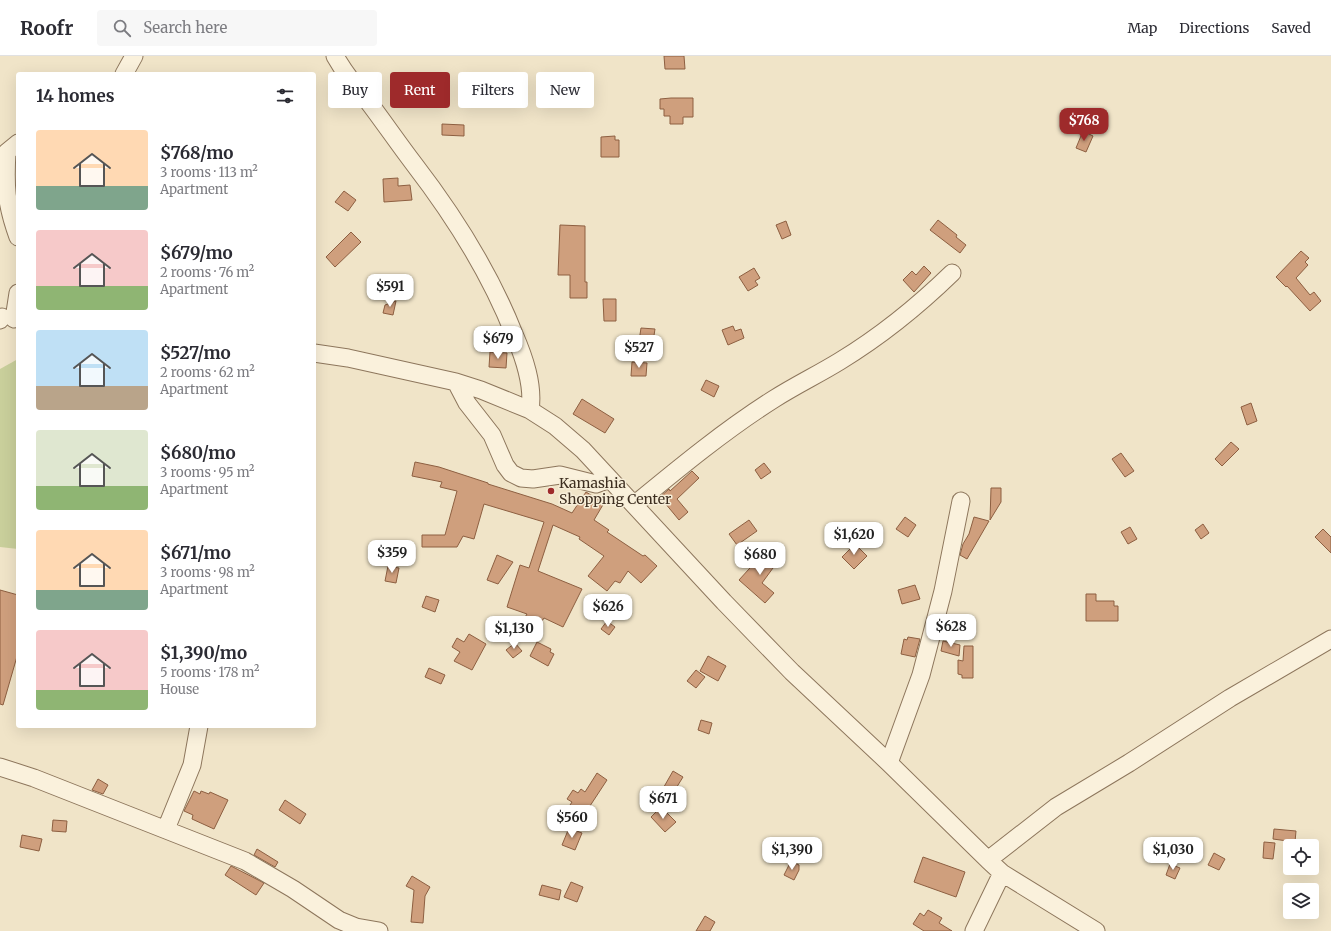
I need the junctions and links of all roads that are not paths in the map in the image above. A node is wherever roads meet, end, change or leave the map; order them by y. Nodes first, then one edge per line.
1 (134, 56) edge
2 (335, 56) edge
3 (125, 72) edge
4 (16, 145) edge
5 (16, 230) edge
6 (952, 273) dead end
7 (16, 298) edge
8 (7, 319) edge
9 (316, 353) edge
10 (456, 382) junction
11 (530, 410) junction
12 (610, 479) junction
13 (961, 501) dead end
14 (634, 505) junction
15 (1331, 639) edge
16 (199, 728) edge
17 (889, 763) junction
18 (0, 766) edge
19 (166, 829) junction
20 (988, 860) junction
21 (1002, 873) junction
22 (379, 931) edge
23 (974, 931) edge
24 (1096, 931) edge

1 - 3 street
2 - 11 street
4 - 5 street
6 - 14 street
7 - 8 street
9 - 10 street
10 - 11 street
10 - 12 street
11 - 12 street
12 - 14 street
13 - 17 street
14 - 17 street
15 - 20 street
16 - 19 street
17 - 20 street
18 - 19 street
19 - 22 street
20 - 21 street
21 - 23 street
21 - 24 street

